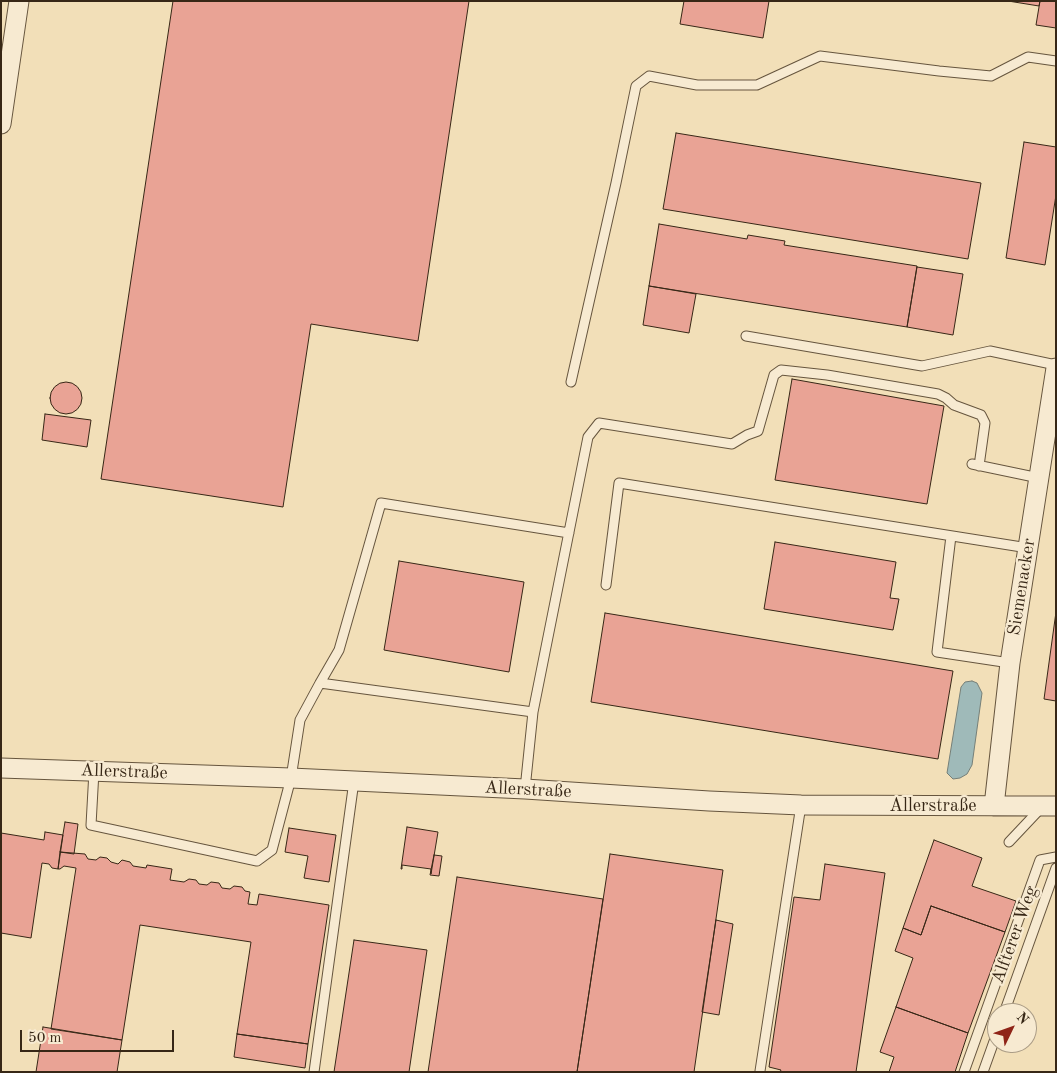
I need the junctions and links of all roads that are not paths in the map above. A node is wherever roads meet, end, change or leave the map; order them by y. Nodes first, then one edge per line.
1 (19, 1) edge
2 (1056, 61) edge
3 (1, 124) edge
4 (746, 336) dead end
5 (1056, 366) edge
6 (571, 382) dead end
7 (1039, 478) junction
8 (569, 532) junction
9 (951, 536) junction
10 (1028, 548) junction
11 (606, 585) dead end
12 (1010, 663) junction
13 (320, 683) junction
14 (533, 712) junction
15 (1, 768) edge
16 (94, 771) junction
17 (291, 778) junction
18 (354, 781) junction
19 (525, 789) junction
20 (801, 805) junction
21 (994, 806) junction
22 (1049, 807) edge
23 (1010, 842) dead end
24 (1056, 856) edge
25 (1056, 868) edge
26 (1008, 1003) edge
27 (990, 1053) edge
28 (760, 1071) edge
29 (314, 1072) edge
30 (964, 1072) edge
31 (983, 1072) edge

1 - 3 street
2 - 6 lane
4 - 5 lane
5 - 7 street, Siemenacker
7 - 8 lane
7 - 10 street, Siemenacker
8 - 13 lane
8 - 14 lane
9 - 10 lane
9 - 11 lane
9 - 12 lane
10 - 12 street, Siemenacker
12 - 21 street, Siemenacker
13 - 14 lane
13 - 17 lane
14 - 19 lane
15 - 16 street, Allerstraße
16 - 17 street, Allerstraße
16 - 17 lane
17 - 18 street, Allerstraße
18 - 19 street, Allerstraße
18 - 29 lane
19 - 20 street, Allerstraße
20 - 21 street, Allerstraße
20 - 28 lane
21 - 22 street, Allerstraße
22 - 23 lane
24 - 30 lane
25 - 26 lane, Alfterer Weg
27 - 31 lane

